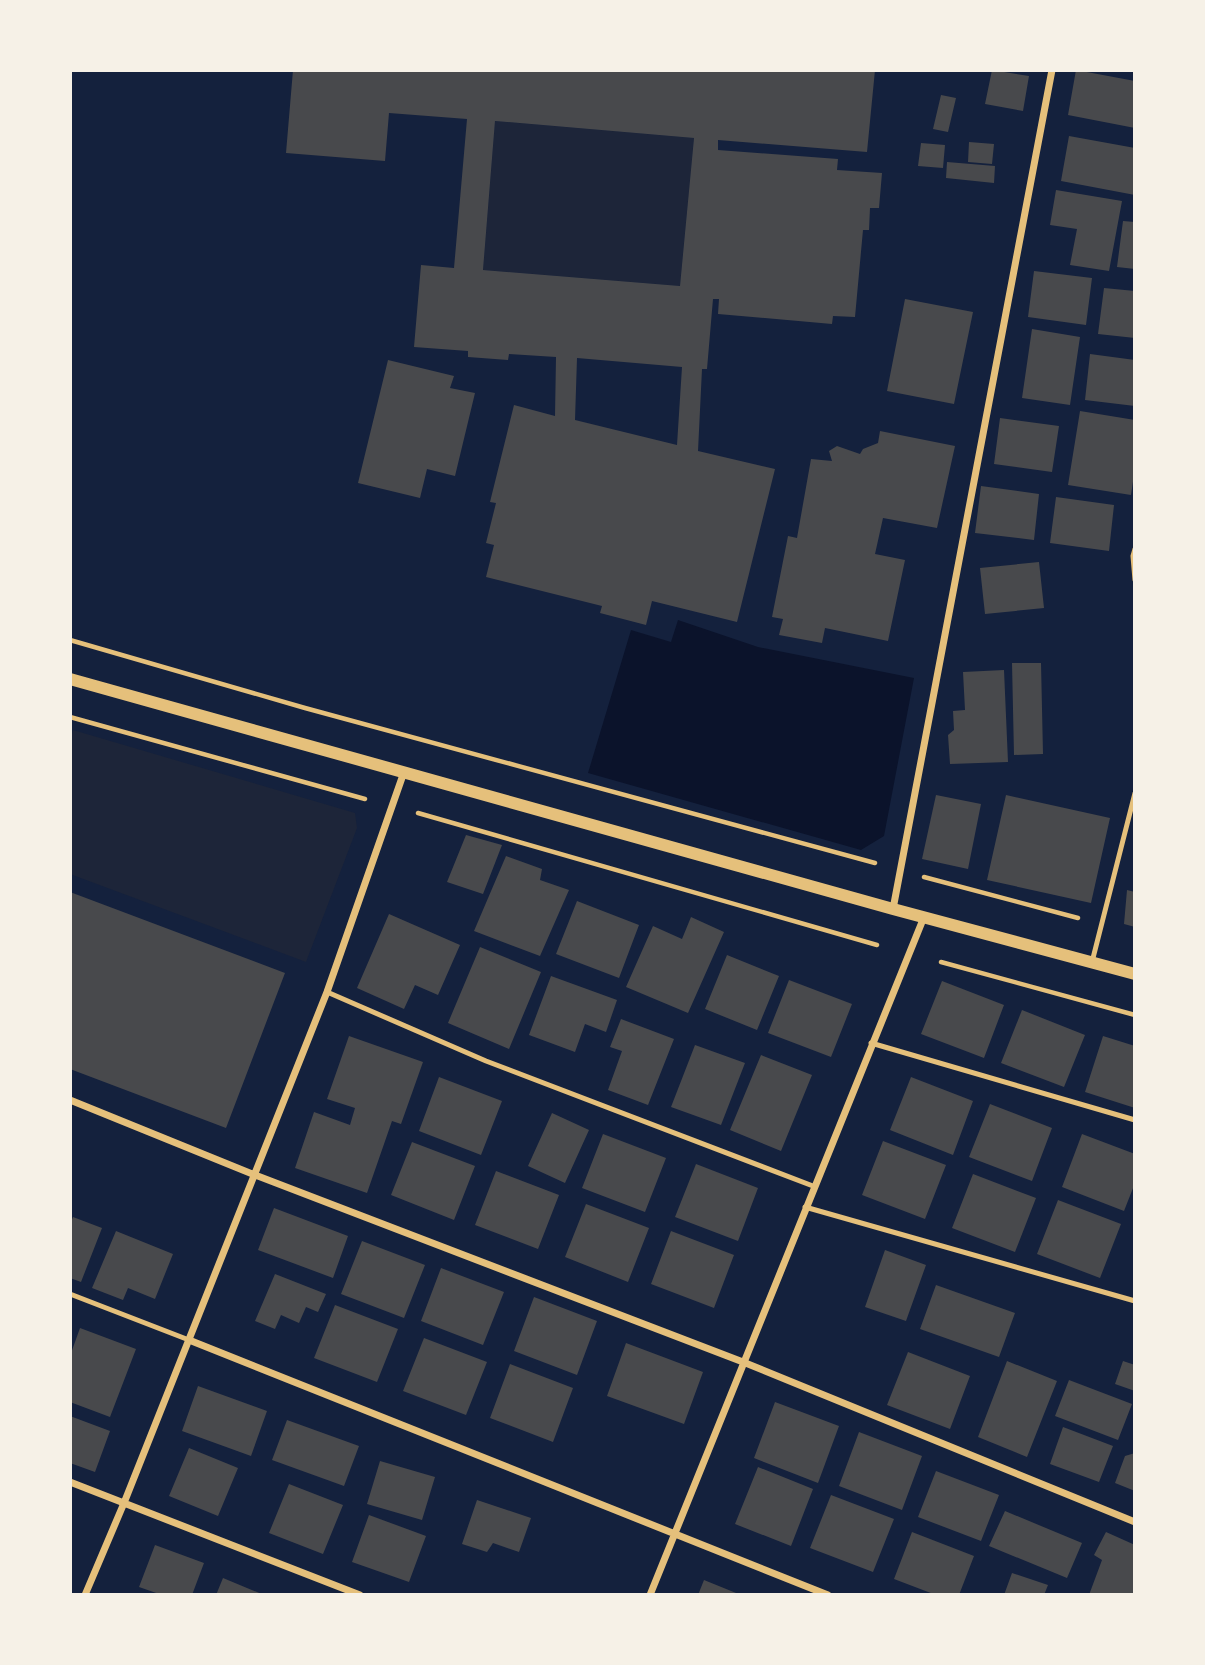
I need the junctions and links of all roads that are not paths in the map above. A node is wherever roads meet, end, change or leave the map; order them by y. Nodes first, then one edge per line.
1 (1052, 70) edge
2 (1135, 549) edge
3 (1135, 580) edge
4 (70, 679) edge
5 (405, 771) junction
6 (1135, 793) edge
7 (893, 909) junction
8 (924, 917) junction
9 (1092, 962) junction
10 (1135, 974) edge
11 (327, 992) junction
12 (871, 1043) junction
13 (70, 1100) edge
14 (1135, 1120) edge
15 (255, 1175) junction
16 (813, 1186) junction
17 (805, 1207) junction
18 (70, 1294) edge
19 (1135, 1301) edge
20 (189, 1340) junction
21 (743, 1362) junction
22 (70, 1482) edge
23 (124, 1503) junction
24 (1135, 1522) edge
25 (674, 1534) junction
26 (85, 1595) edge
27 (360, 1595) edge
28 (650, 1595) edge
29 (828, 1595) edge

1 - 7 street
2 - 3 lane
4 - 5 street
5 - 7 street
5 - 11 street
6 - 9 lane
7 - 8 street
8 - 9 street
8 - 12 street
9 - 10 street
11 - 15 street
11 - 16 lane
12 - 14 lane
12 - 16 street
13 - 15 street
15 - 20 street
15 - 21 street
16 - 17 street
17 - 19 lane
17 - 21 street
18 - 20 lane
20 - 23 street
20 - 25 street
21 - 24 street
21 - 25 street
22 - 23 street
23 - 26 street
23 - 27 street
25 - 28 street
25 - 29 street

